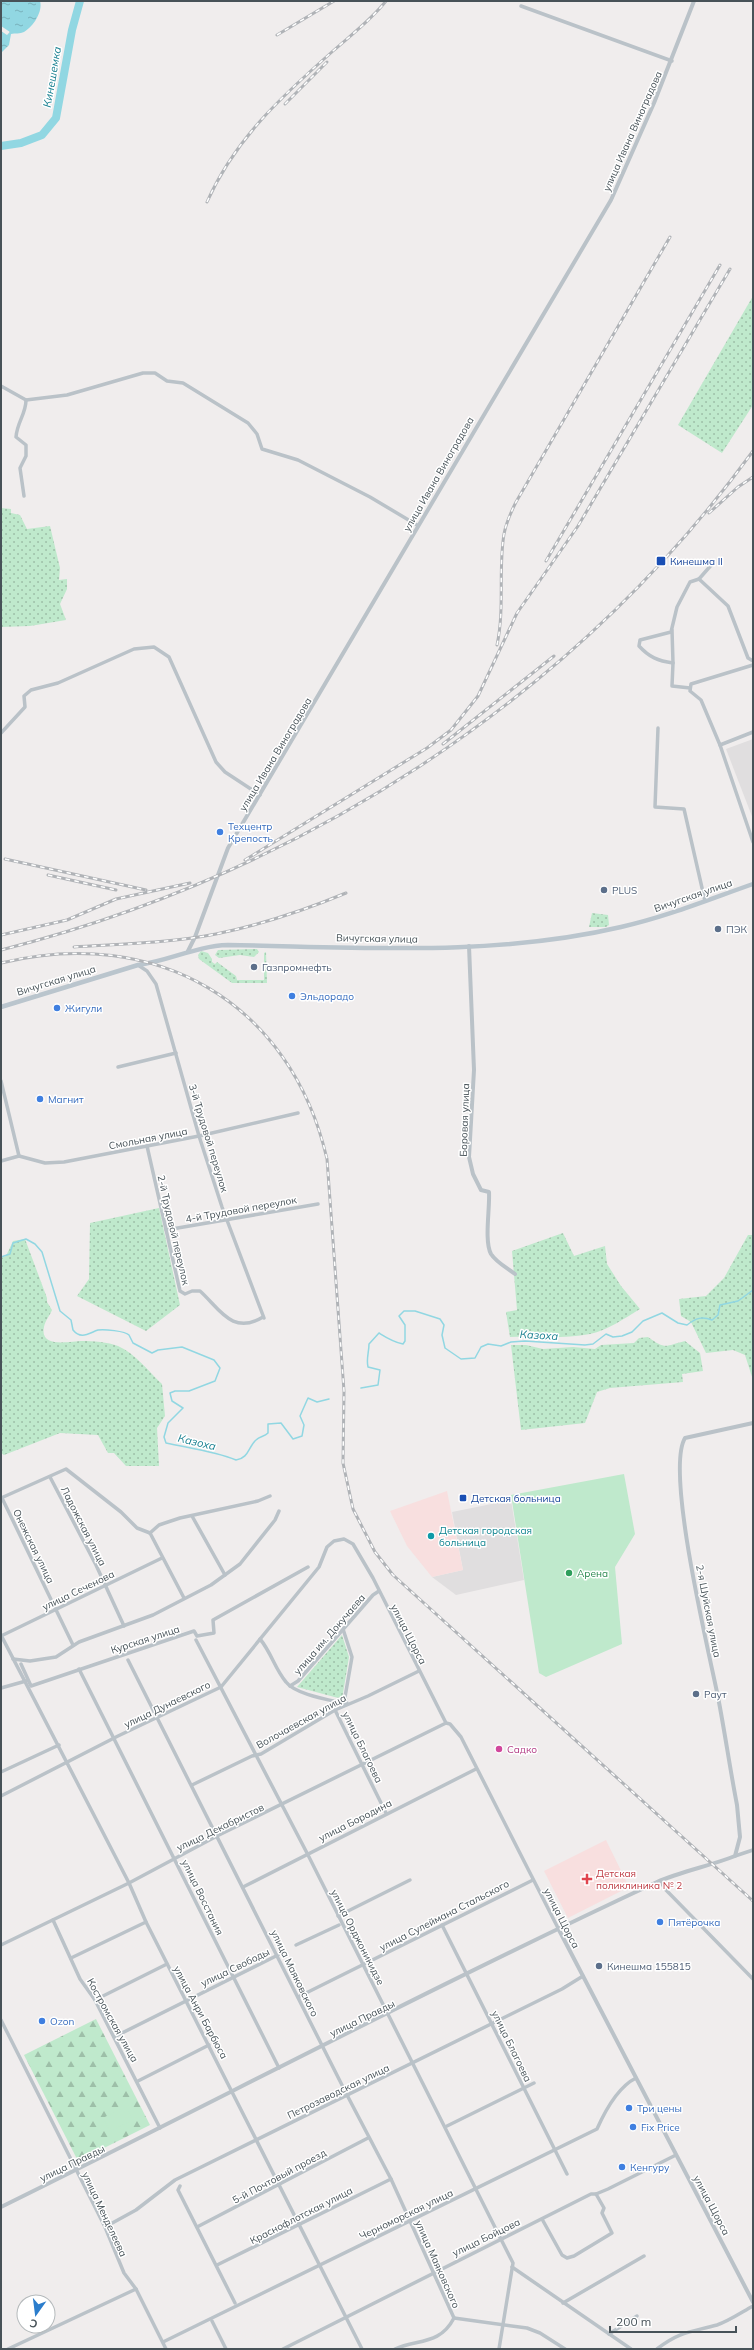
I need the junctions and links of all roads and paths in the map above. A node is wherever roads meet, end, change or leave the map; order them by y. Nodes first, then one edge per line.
1 (694, 1) edge
2 (521, 6) dead end
3 (672, 60) junction
4 (1, 386) edge
5 (26, 400) junction
6 (24, 496) dead end
7 (417, 524) junction
8 (713, 563) dead end
9 (699, 579) junction
10 (672, 630) junction
11 (753, 661) edge
12 (673, 663) junction
13 (753, 665) edge
14 (690, 689) junction
15 (658, 728) dead end
16 (753, 732) edge
17 (1, 733) edge
18 (720, 745) junction
19 (260, 795) junction
20 (753, 842) edge
21 (753, 884) edge
22 (704, 901) junction
23 (469, 946) junction
24 (188, 951) junction
25 (138, 964) junction
26 (1, 1007) edge
27 (176, 1053) junction
28 (118, 1067) dead end
29 (1, 1081) edge
30 (2, 1090) edge
31 (298, 1113) dead end
32 (199, 1136) junction
33 (147, 1146) junction
34 (20, 1156) junction
35 (1, 1161) edge
36 (318, 1204) dead end
37 (227, 1220) junction
38 (166, 1230) junction
39 (515, 1274) dead end
40 (263, 1318) joint
41 (753, 1423) edge
42 (50, 1477) junction
43 (270, 1496) dead end
44 (1, 1498) edge
45 (279, 1511) dead end
46 (192, 1516) junction
47 (150, 1533) junction
48 (353, 1544) joint
49 (162, 1558) junction
50 (308, 1567) dead end
51 (225, 1576) junction
52 (106, 1586) junction
53 (379, 1591) junction
54 (184, 1598) junction
55 (56, 1609) junction
56 (124, 1626) junction
57 (343, 1629) junction
58 (1, 1636) edge
59 (260, 1639) junction
60 (196, 1640) dead end
61 (73, 1645) junction
62 (14, 1659) junction
63 (128, 1660) dead end
64 (21, 1664) dead end
65 (79, 1669) junction
66 (419, 1671) junction
67 (26, 1681) junction
68 (290, 1686) junction
69 (221, 1687) junction
70 (1, 1688) edge
71 (347, 1704) junction
72 (335, 1710) junction
73 (158, 1719) junction
74 (446, 1723) junction
75 (114, 1739) junction
76 (59, 1745) junction
77 (256, 1755) junction
78 (68, 1763) junction
79 (362, 1765) junction
80 (476, 1769) junction
81 (1, 1772) edge
82 (192, 1786) junction
83 (1, 1796) edge
84 (282, 1805) junction
85 (386, 1813) junction
86 (217, 1836) junction
87 (753, 1850) edge
88 (307, 1853) junction
89 (735, 1856) junction
90 (175, 1858) junction
91 (410, 1880) dead end
92 (533, 1880) junction
93 (660, 1881) junction
94 (130, 1883) junction
95 (243, 1887) junction
96 (338, 1916) junction
97 (53, 1920) junction
98 (146, 1922) junction
99 (339, 1925) dead end
100 (442, 1925) junction
101 (559, 1930) junction
102 (296, 1945) dead end
103 (1, 1946) edge
104 (278, 1955) junction
105 (71, 1958) junction
106 (167, 1964) junction
107 (363, 1965) junction
108 (468, 1975) junction
109 (234, 1976) junction
110 (583, 1976) junction
111 (753, 1979) edge
112 (298, 1997) junction
113 (95, 2000) junction
114 (185, 2001) junction
115 (388, 2013) junction
116 (1, 2020) edge
117 (491, 2022) junction
118 (114, 2037) junction
119 (209, 2045) junction
120 (322, 2046) junction
121 (412, 2063) junction
122 (279, 2068) junction
123 (636, 2078) junction
124 (138, 2081) junction
125 (534, 2083) dead end
126 (524, 2088) junction
127 (233, 2091) junction
128 (347, 2095) junction
129 (447, 2126) dead end
130 (160, 2128) junction
131 (368, 2138) junction
132 (257, 2139) junction
133 (554, 2148) junction
134 (676, 2155) junction
135 (76, 2170) junction
136 (567, 2174) dead end
137 (391, 2179) junction
138 (280, 2184) junction
139 (180, 2186) dead end
140 (474, 2189) junction
141 (596, 2194) junction
142 (1, 2207) edge
143 (542, 2219) junction
144 (410, 2221) junction
145 (301, 2225) junction
146 (197, 2227) junction
147 (105, 2228) junction
148 (500, 2238) junction
149 (644, 2256) dead end
150 (320, 2265) junction
151 (512, 2265) junction
152 (217, 2266) junction
153 (434, 2271) junction
154 (136, 2289) junction
155 (753, 2302) edge
156 (235, 2303) dead end
157 (563, 2304) junction
158 (753, 2306) edge
159 (636, 2316) dead end
160 (346, 2318) junction
161 (454, 2318) junction
162 (212, 2321) dead end
163 (504, 2325) junction
164 (609, 2334) junction
165 (163, 2342) junction
166 (418, 2344) junction
167 (8, 2349) edge
168 (166, 2349) edge
169 (226, 2349) edge
170 (283, 2349) edge
171 (362, 2349) edge
172 (395, 2349) edge
173 (420, 2349) edge
174 (498, 2349) edge
175 (565, 2349) edge
176 (631, 2349) edge
177 (658, 2349) edge

1 - 3 street, улица Ивана Виноградова
2 - 3 street
3 - 7 street, улица Ивана Виноградова
4 - 5 street
5 - 6 street
5 - 7 street
7 - 19 street, улица Ивана Виноградова
8 - 9 street
9 - 10 street
9 - 11 street
10 - 12 street
10 - 12 street
12 - 14 street
13 - 14 street
14 - 18 street
15 - 22 street
16 - 18 street
17 - 19 street
18 - 20 street
19 - 24 street, улица Ивана Виноградова
21 - 22 main road, Вичугская улица
22 - 23 main road, Вичугская улица
23 - 24 main road, Вичугская улица
23 - 39 street, Боровая улица
24 - 25 main road, Вичугская улица
25 - 26 main road, Вичугская улица
25 - 27 street, 3-й Трудовой переулок
27 - 28 street
27 - 32 street, 3-й Трудовой переулок
29 - 30 street
30 - 34 street
31 - 32 street, Смольная улица
32 - 33 street, Смольная улица
32 - 37 street, 3-й Трудовой переулок
33 - 34 street, Смольная улица
33 - 38 street, 2-й Трудовой переулок
34 - 35 street, Смольная улица
36 - 37 street, 4-й Трудовой переулок
37 - 38 street, 4-й Трудовой переулок
37 - 40 street, 3-й Трудовой переулок
38 - 40 street, 2-й Трудовой переулок
41 - 89 street, 2-я Шуйская улица
42 - 44 street
42 - 47 street
42 - 52 street, Ладожская улица
43 - 46 street
44 - 55 street, Онежская улица
45 - 51 street, Курская улица
46 - 47 street
46 - 51 street
47 - 49 street
48 - 53 street, улица Щорса
48 - 59 street, улица Дунаевского
49 - 52 street, улица Сеченова
49 - 54 street
50 - 65 street, Курская улица
51 - 54 street, Курская улица
52 - 55 street, улица Сеченова
52 - 56 street, Ладожская улица
53 - 57 street, улица им. Докучаева
53 - 66 street, улица Щорса
54 - 56 street, Курская улица
55 - 58 street, улица Сеченова
55 - 61 street, Онежская улица
56 - 61 street, Курская улица
57 - 68 street, улица им. Докучаева
57 - 71 street
58 - 62 street, улица Анри Барбюса
59 - 68 street
59 - 69 street, улица Дунаевского
60 - 69 street, улица Орджоникидзе
61 - 62 street, Курская улица
62 - 67 street, улица Анри Барбюса
63 - 73 street, улица Маяковского
64 - 65 street, Курская улица
65 - 75 street, улица Восстания
66 - 71 street, Волочаевская улица
66 - 74 street, улица Щорса
67 - 70 street
67 - 76 street, улица Анри Барбюса
68 - 71 street
69 - 73 street, улица Дунаевского
69 - 77 street, улица Орджоникидзе
71 - 72 street, Волочаевская улица
72 - 77 street, Волочаевская улица
72 - 79 street, улица Благоева
73 - 75 street, улица Дунаевского
73 - 82 street, улица Маяковского
74 - 79 street, улица Декабристов
74 - 80 street, улица Щорса
75 - 78 street, улица Дунаевского
75 - 90 street, улица Восстания
76 - 78 street, улица Анри Барбюса
76 - 81 street
77 - 82 street, Волочаевская улица
77 - 84 street, улица Орджоникидзе
78 - 83 street, улица Дунаевского
78 - 94 street, улица Анри Барбюса
79 - 84 street, улица Декабристов
79 - 85 street, улица Благоева
80 - 85 street, улица Бородина
80 - 92 street, улица Щорса
82 - 86 street, улица Маяковского
84 - 86 street, улица Декабристов
84 - 88 street, улица Орджоникидзе
85 - 88 street, улица Бородина
86 - 90 street, улица Декабристов
86 - 95 street, улица Маяковского
87 - 89 street
88 - 95 street, улица Бородина
88 - 96 street, улица Орджоникидзе
89 - 93 street, улица Правды
90 - 94 street, улица Декабристов
90 - 109 street, улица Восстания
91 - 96 street
92 - 100 street, улица Сулеймана Стальского
92 - 101 street, улица Щорса
93 - 101 street, улица Правды
93 - 111 street
94 - 97 street, улица Декабристов
94 - 98 street, улица Анри Барбюса
95 - 104 street, улица Маяковского
96 - 107 street, улица Орджоникидзе
97 - 103 street, улица Декабристов
97 - 105 street, Костромская улица
98 - 105 street
98 - 106 street, улица Анри Барбюса
99 - 102 street
100 - 107 street, улица Сулеймана Стальского
100 - 108 street, улица Благоева
101 - 108 street, улица Правды
101 - 110 street, улица Щорса
104 - 109 street, улица Свободы
104 - 112 street, улица Маяковского
105 - 113 street, Костромская улица
106 - 113 street
106 - 114 street, улица Анри Барбюса
107 - 112 street, улица Сулеймана Стальского
107 - 115 street, улица Орджоникидзе
108 - 115 street, улица Правды
108 - 117 street, улица Благоева
109 - 114 street, улица Свободы
109 - 122 street, улица Восстания
110 - 117 street, Петрозаводская улица
110 - 123 street, улица Щорса
112 - 120 street, улица Маяковского
113 - 118 street, Костромская улица
114 - 118 street, улица Свободы
114 - 119 street, улица Анри Барбюса
115 - 120 street, улица Правды
115 - 121 street, улица Орджоникидзе
116 - 135 street, улица Менделеева
117 - 121 street, Петрозаводская улица
117 - 126 street, улица Благоева
118 - 124 street, Костромская улица
119 - 124 street
119 - 127 street, улица Анри Барбюса
120 - 122 street, улица Правды
120 - 128 street, улица Маяковского
121 - 128 street, Петрозаводская улица
121 - 140 street, улица Орджоникидзе
122 - 127 street, улица Правды
123 - 133 street, Черноморская улица
123 - 134 street, улица Щорса
124 - 130 street, Костромская улица
125 - 126 street
126 - 129 street
126 - 133 street, улица Благоева
127 - 130 street, улица Правды
127 - 132 street, улица Анри Барбюса
128 - 131 street, улица Маяковского
128 - 132 street, Петрозаводская улица
130 - 135 street, улица Правды
131 - 137 street, улица Маяковского
131 - 138 street, 5-й Почтовый проезд
132 - 138 street, улица Анри Барбюса
132 - 147 street, Петрозаводская улица
133 - 136 street, улица Благоева
133 - 140 street, Черноморская улица
134 - 141 street, улица Бойцова
134 - 155 street, улица Щорса
135 - 142 street, улица Правды
135 - 147 street, улица Менделеева
137 - 144 street, улица Маяковского
137 - 145 street, Краснофлотская улица
138 - 145 street, улица Анри Барбюса
138 - 146 street, 5-й Почтовый проезд
139 - 146 street
140 - 144 street, Черноморская улица
140 - 148 street, улица Орджоникидзе
141 - 143 street, улица Бойцова
141 - 143 street
143 - 148 street, улица Бойцова
144 - 150 street, Черноморская улица
144 - 153 street, улица Маяковского
145 - 150 street, улица Анри Барбюса
145 - 152 street, Краснофлотская улица
146 - 152 street
147 - 154 street, улица Менделеева
148 - 151 street, улица Орджоникидзе
148 - 153 street, улица Бойцова
149 - 157 street
150 - 160 street, улица Анри Барбюса
150 - 165 street, Черноморская улица
151 - 157 street, улица Орджоникидзе
151 - 163 street
152 - 156 street
153 - 160 street, улица Бойцова
153 - 161 street, улица Маяковского
154 - 165 street, улица Менделеева
154 - 167 street
157 - 164 street, улица Орджоникидзе
158 - 177 street
159 - 164 street
160 - 170 street, улица Бойцова
160 - 171 street, улица Анри Барбюса
161 - 163 street
161 - 166 street
162 - 169 street
163 - 174 street
163 - 175 street
164 - 176 street, улица Орджоникидзе
165 - 168 street, улица Менделеева
166 - 172 street
166 - 173 street

